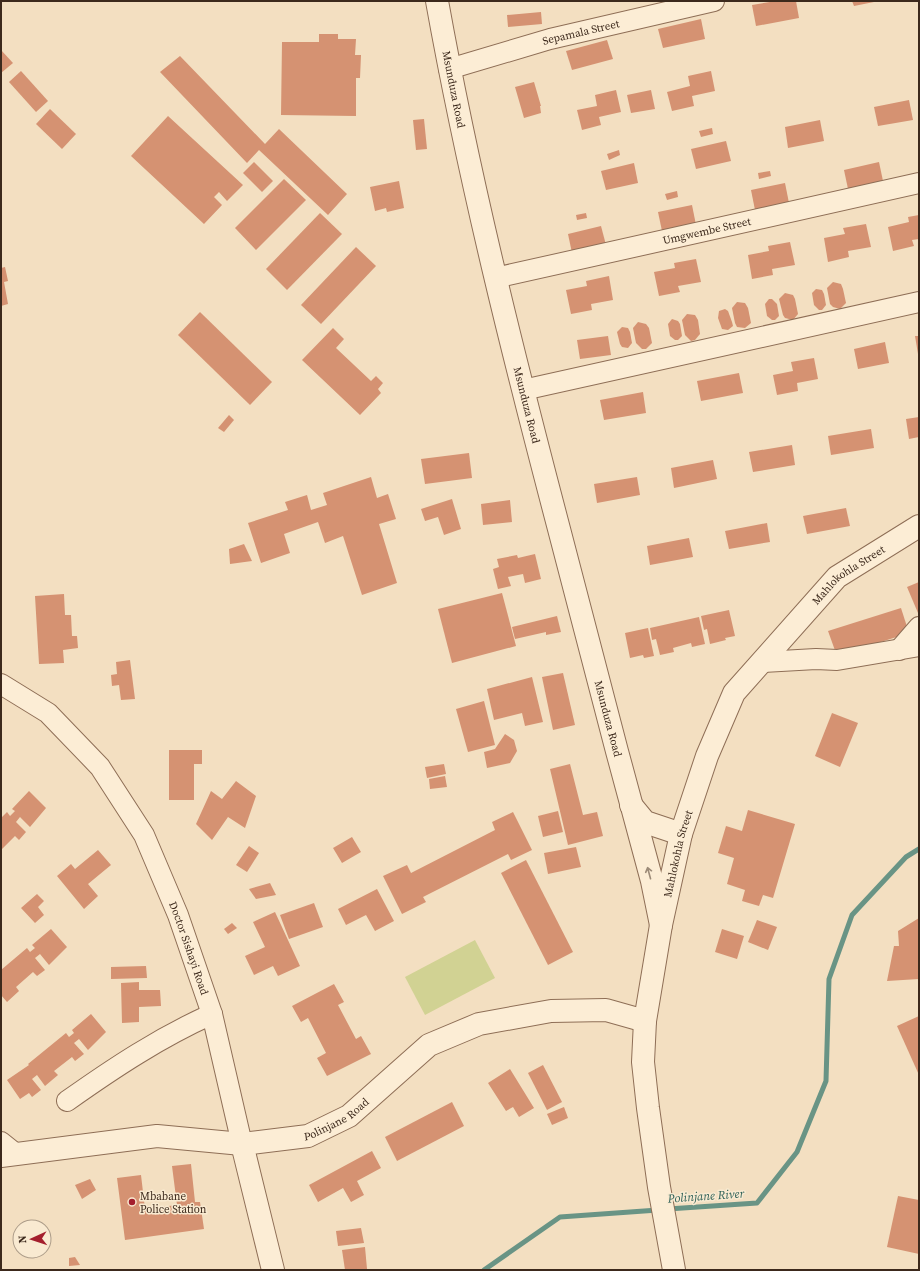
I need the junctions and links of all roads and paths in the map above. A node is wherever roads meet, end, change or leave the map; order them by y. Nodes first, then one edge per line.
1 (437, 1) edge
2 (714, 1) edge
3 (449, 69) junction
4 (919, 183) edge
5 (495, 278) junction
6 (919, 302) edge
7 (523, 390) junction
8 (919, 526) edge
9 (919, 628) edge
10 (919, 646) edge
11 (899, 650) junction
12 (763, 662) junction
13 (1, 684) edge
14 (631, 805) junction
15 (681, 834) junction
16 (661, 925) junction
17 (212, 1014) junction
18 (644, 1021) junction
19 (67, 1101) dead end
20 (242, 1144) junction
21 (6, 1151) edge
22 (273, 1270) edge
23 (674, 1270) edge

1 - 3 street, Msunduza Road
2 - 3 street, Sepamala Street
3 - 5 street, Msunduza Road
4 - 5 street, Umgwembe Street
5 - 7 street, Msunduza Road
6 - 7 street
7 - 14 street, Msunduza Road
8 - 12 street, Mahlokohla Street
9 - 11 street
10 - 11 street
11 - 12 street
12 - 15 street, Mahlokohla Street
13 - 17 street, Doctor Sishayi Road
14 - 15 street, Msunduza Road
16 -> 14 street, Msunduza Road
15 - 16 street, Mahlokohla Street
16 - 18 street, Mahlokohla Street
17 - 19 street
17 - 20 street, Doctor Sishayi Road
18 - 20 street, Polinjane Road
18 - 23 street, Mahlokohla Street
20 - 21 street, Polinjane Road
20 - 22 street, Doctor Sishayi Road

